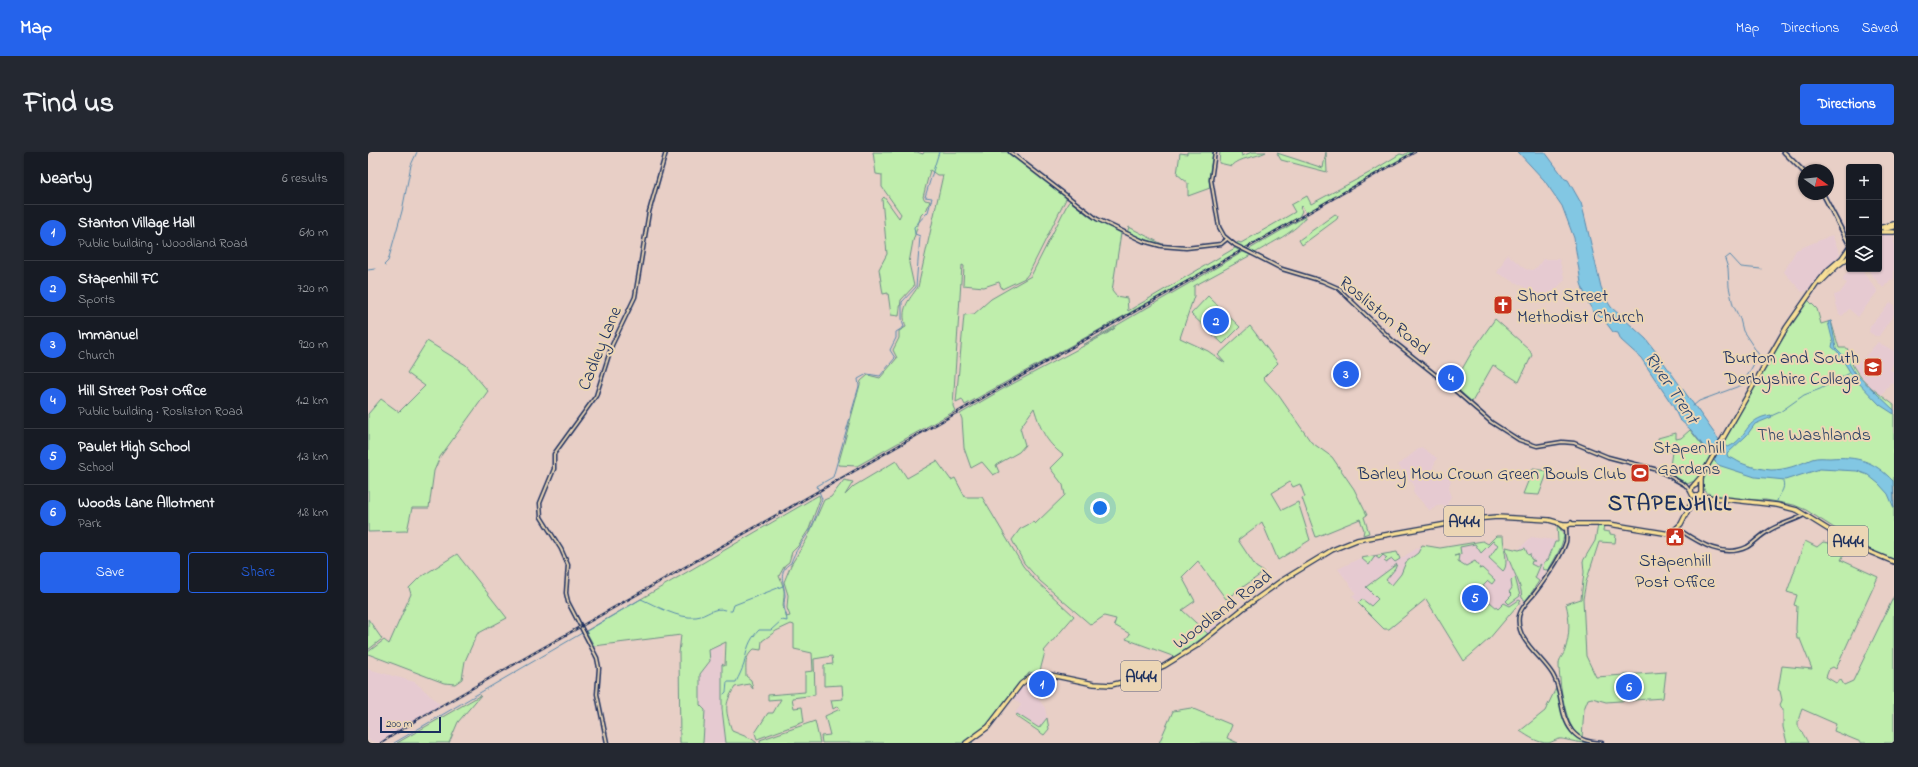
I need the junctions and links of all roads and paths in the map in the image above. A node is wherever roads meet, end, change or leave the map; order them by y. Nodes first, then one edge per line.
1 (666, 152) edge
2 (1010, 152) edge
3 (1215, 152) edge
4 (1784, 152) edge
5 (1798, 166) edge
6 (1826, 200) edge
7 (1894, 228) edge
8 (1882, 230) edge
9 (1882, 230) edge
10 (1227, 239) junction
11 (1846, 239) edge
12 (1846, 255) edge
13 (1846, 255) edge
14 (1824, 276) junction
15 (1806, 299) junction
16 (1701, 477) junction
17 (1685, 485) junction
18 (1694, 486) junction
19 (1701, 489) junction
20 (1691, 493) junction
21 (1698, 496) junction
22 (1711, 497) junction
23 (1690, 506) junction
24 (1805, 514) junction
25 (1564, 526) junction
26 (1677, 530) junction
27 (1894, 562) edge
28 (607, 743) edge
29 (966, 743) edge
30 (1602, 743) edge

1 - 28 street, Cadley Lane
2 - 10 street
3 - 10 street
4 - 5 main road
6 - 11 main road
7 - 8 highway
7 - 9 highway
10 - 17 street, Rosliston Road, bridge
12 - 14 highway
13 - 14 highway
14 - 15 highway
14 - 15 highway
15 - 16 highway
16 - 18 highway
16 - 19 highway
17 - 18 street
17 - 20 street
18 - 19 highway
18 - 20 highway
19 - 21 highway
19 - 22 highway
20 - 21 highway
20 - 23 highway
21 - 22 highway, A444
21 - 23 highway
22 - 24 highway, A444
23 - 26 highway
24 - 26 street
24 - 27 highway, A444
25 - 26 highway
25 - 29 highway, Woodland Road / A444
25 - 30 street

